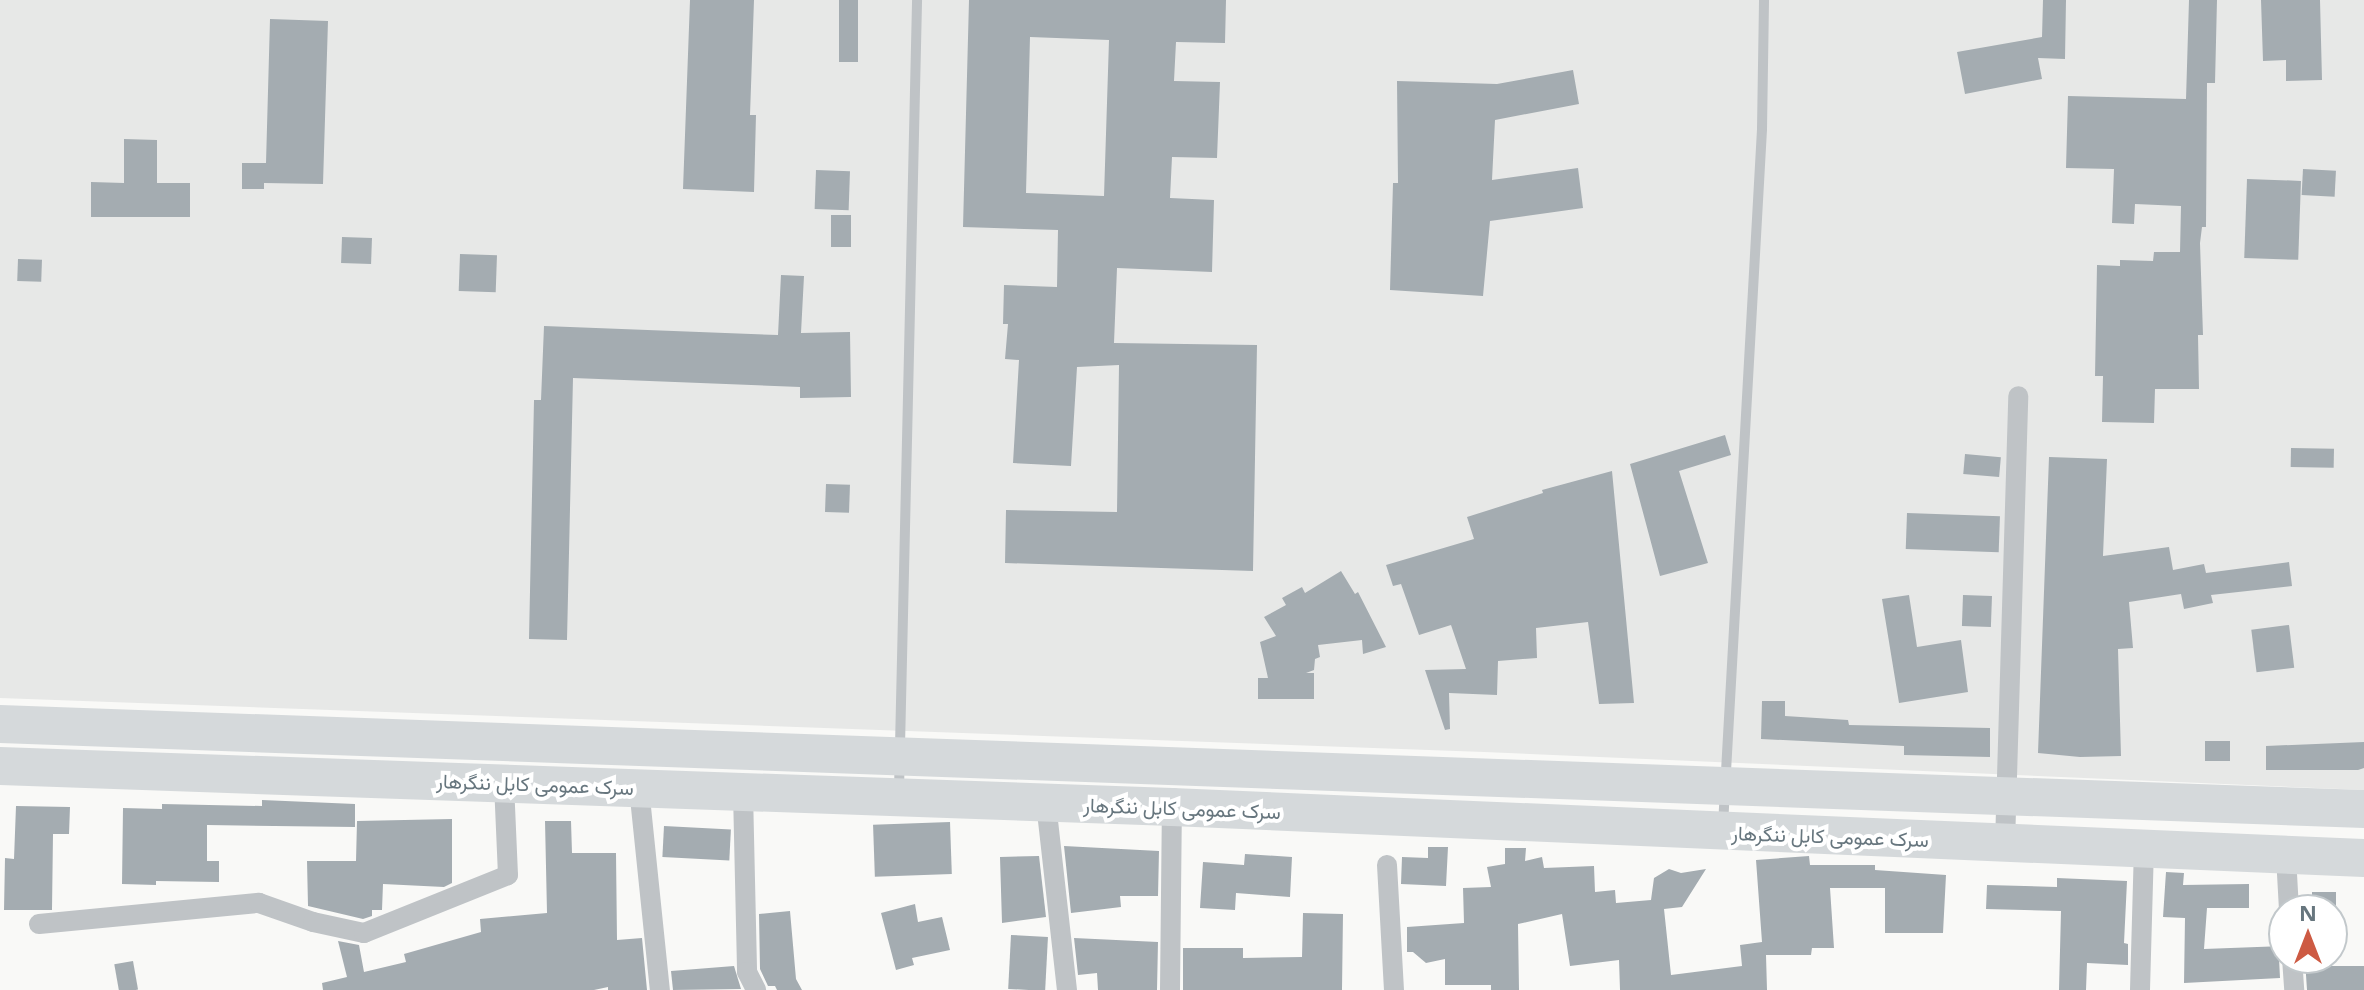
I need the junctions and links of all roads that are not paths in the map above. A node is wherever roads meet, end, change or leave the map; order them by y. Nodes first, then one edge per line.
1 (917, 0) edge
2 (1764, 0) edge
3 (2018, 396) dead end
4 (0, 724) edge
5 (899, 756) junction
6 (0, 766) edge
7 (504, 783) junction
8 (1723, 787) junction
9 (639, 788) junction
10 (743, 792) junction
11 (899, 797) junction
12 (2007, 798) junction
13 (1046, 803) junction
14 (1172, 807) junction
15 (2364, 809) edge
16 (1723, 832) junction
17 (2005, 844) junction
18 (2144, 850) junction
19 (2286, 856) junction
20 (2364, 858) edge
21 (1387, 865) dead end
22 (2288, 894) edge
23 (39, 924) dead end
24 (660, 990) edge
25 (756, 990) edge
26 (1067, 990) edge
27 (1170, 990) edge
28 (1394, 990) edge
29 (2140, 990) edge

1 - 5 lane
2 - 8 lane
3 - 12 street
4 - 5 highway, سرک عمومی کابل ننگرهار
5 - 8 highway, سرک عمومی کابل ننگرهار
5 - 11 lane
6 - 7 highway, سرک عمومی کابل ننگرهار
7 - 9 highway, سرک عمومی کابل ننگرهار
7 - 23 street
8 - 12 highway, سرک عمومی کابل ننگرهار
8 - 16 lane
9 - 10 highway, سرک عمومی کابل ننگرهار
9 - 24 street
10 - 11 highway, سرک عمومی کابل ننگرهار
10 - 25 street
11 - 13 highway, سرک عمومی کابل ننگرهار
12 - 15 highway, سرک عمومی کابل ننگرهار
12 - 17 street
13 - 14 highway, سرک عمومی کابل ننگرهار
13 - 26 street
14 - 16 highway, سرک عمومی کابل ننگرهار
14 - 27 street
16 - 17 highway, سرک عمومی کابل ننگرهار
17 - 18 highway, سرک عمومی کابل ننگرهار
18 - 19 highway, سرک عمومی کابل ننگرهار
18 - 29 street
19 - 20 highway, سرک عمومی کابل ننگرهار
19 - 22 street
21 - 28 street

